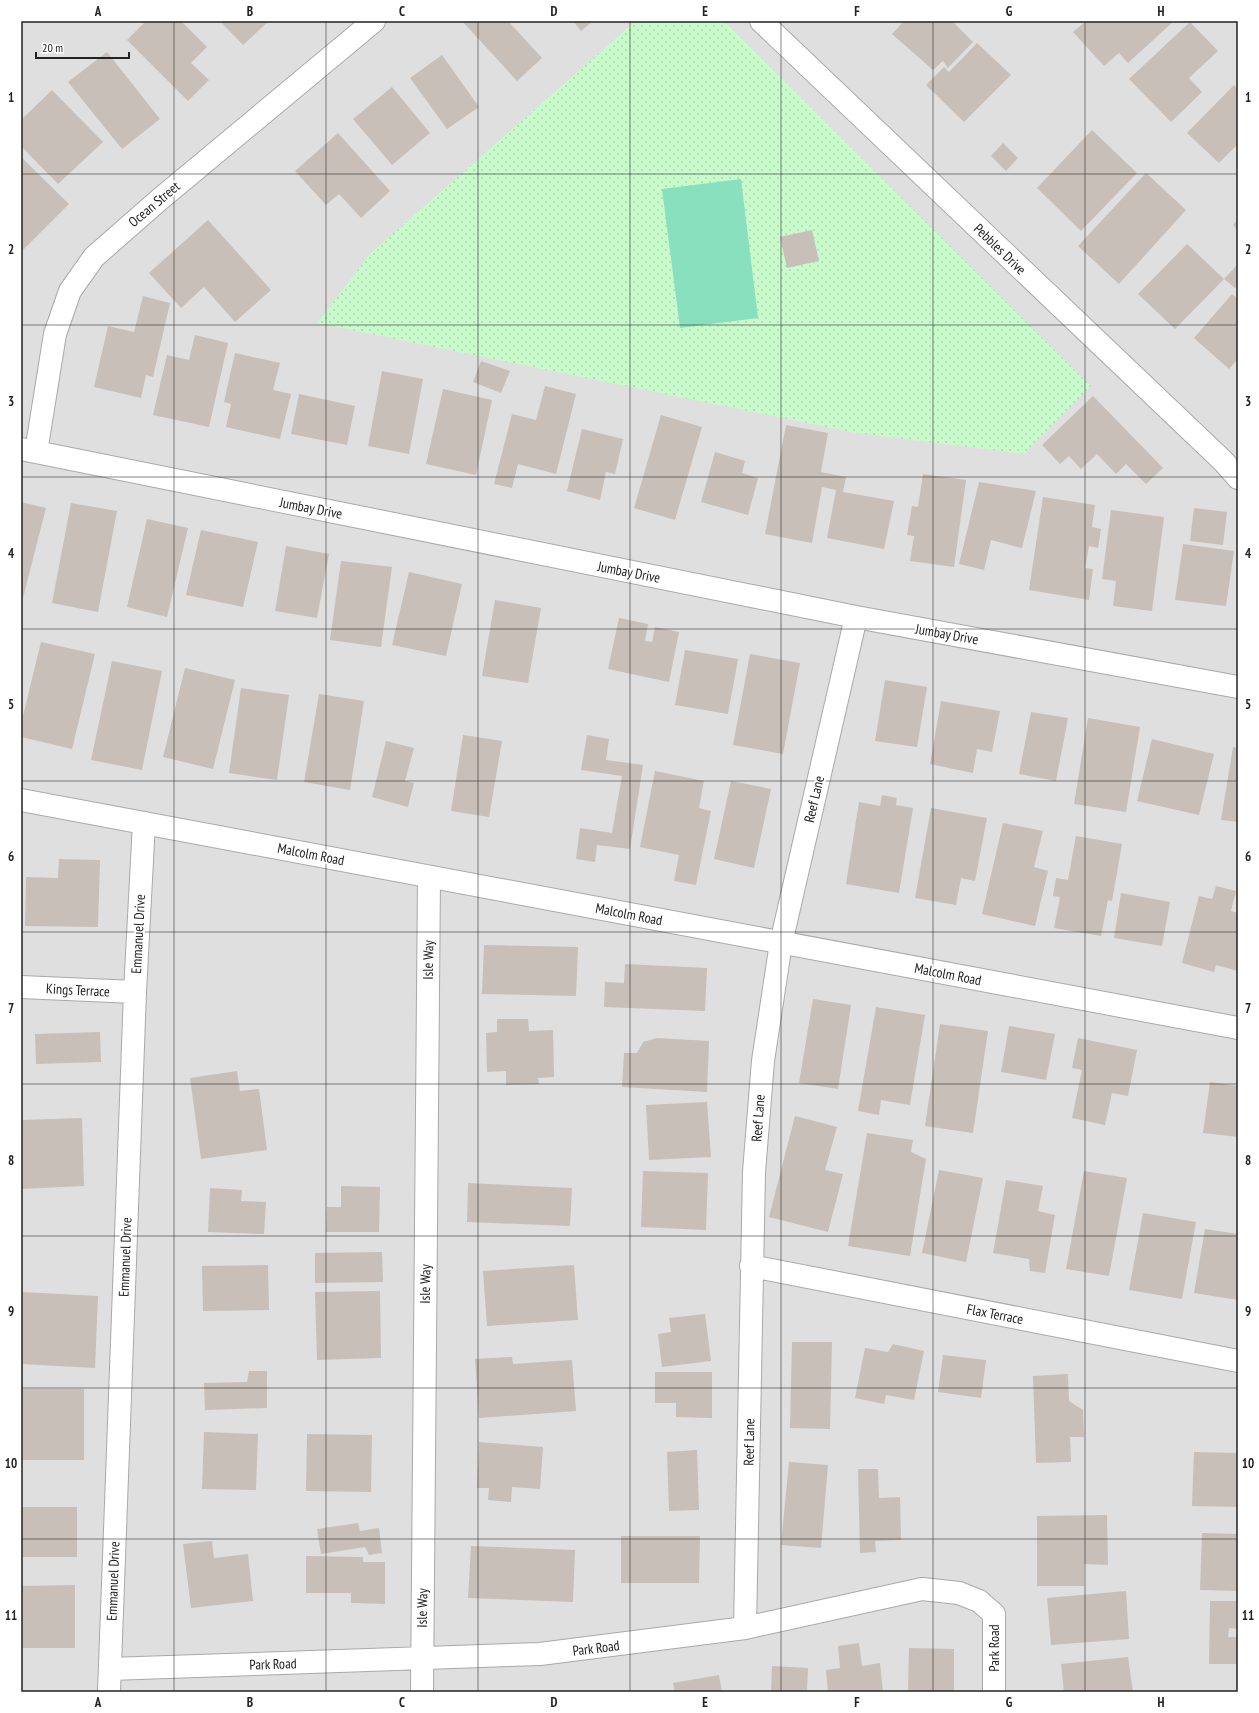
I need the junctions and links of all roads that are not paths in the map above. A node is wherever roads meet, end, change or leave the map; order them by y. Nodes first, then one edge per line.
1 (374, 21) edge
2 (761, 21) edge
3 (28, 451) edge
4 (1238, 478) edge
5 (856, 617) junction
6 (1238, 687) edge
7 (21, 800) edge
8 (144, 823) junction
9 (429, 877) junction
10 (781, 942) junction
11 (21, 987) edge
12 (135, 992) junction
13 (1238, 1028) edge
14 (752, 1266) junction
15 (1238, 1361) edge
16 (746, 1628) junction
17 (422, 1659) junction
18 (110, 1669) junction
19 (109, 1692) edge
20 (422, 1692) edge
21 (994, 1692) edge

1 - 3 street, Ocean Street
2 - 4 street, Pebbles Drive
3 - 5 street, Jumbay Drive
5 - 6 street, Jumbay Drive
5 - 10 street, Reef Lane
7 - 8 street, Malcolm Road
8 - 9 street, Malcolm Road
8 - 12 street, Emmanuel Drive
9 - 10 street, Malcolm Road
9 - 17 street, Isle Way
10 - 13 street, Malcolm Road
10 - 14 street, Reef Lane
11 - 12 street, Kings Terrace
12 - 18 street, Emmanuel Drive
14 - 15 street, Flax Terrace
14 - 16 street, Reef Lane
16 - 17 street, Park Road
16 - 21 street, Park Road
17 - 18 street, Park Road
17 - 20 street, Isle Way
18 - 19 street, Emmanuel Drive

